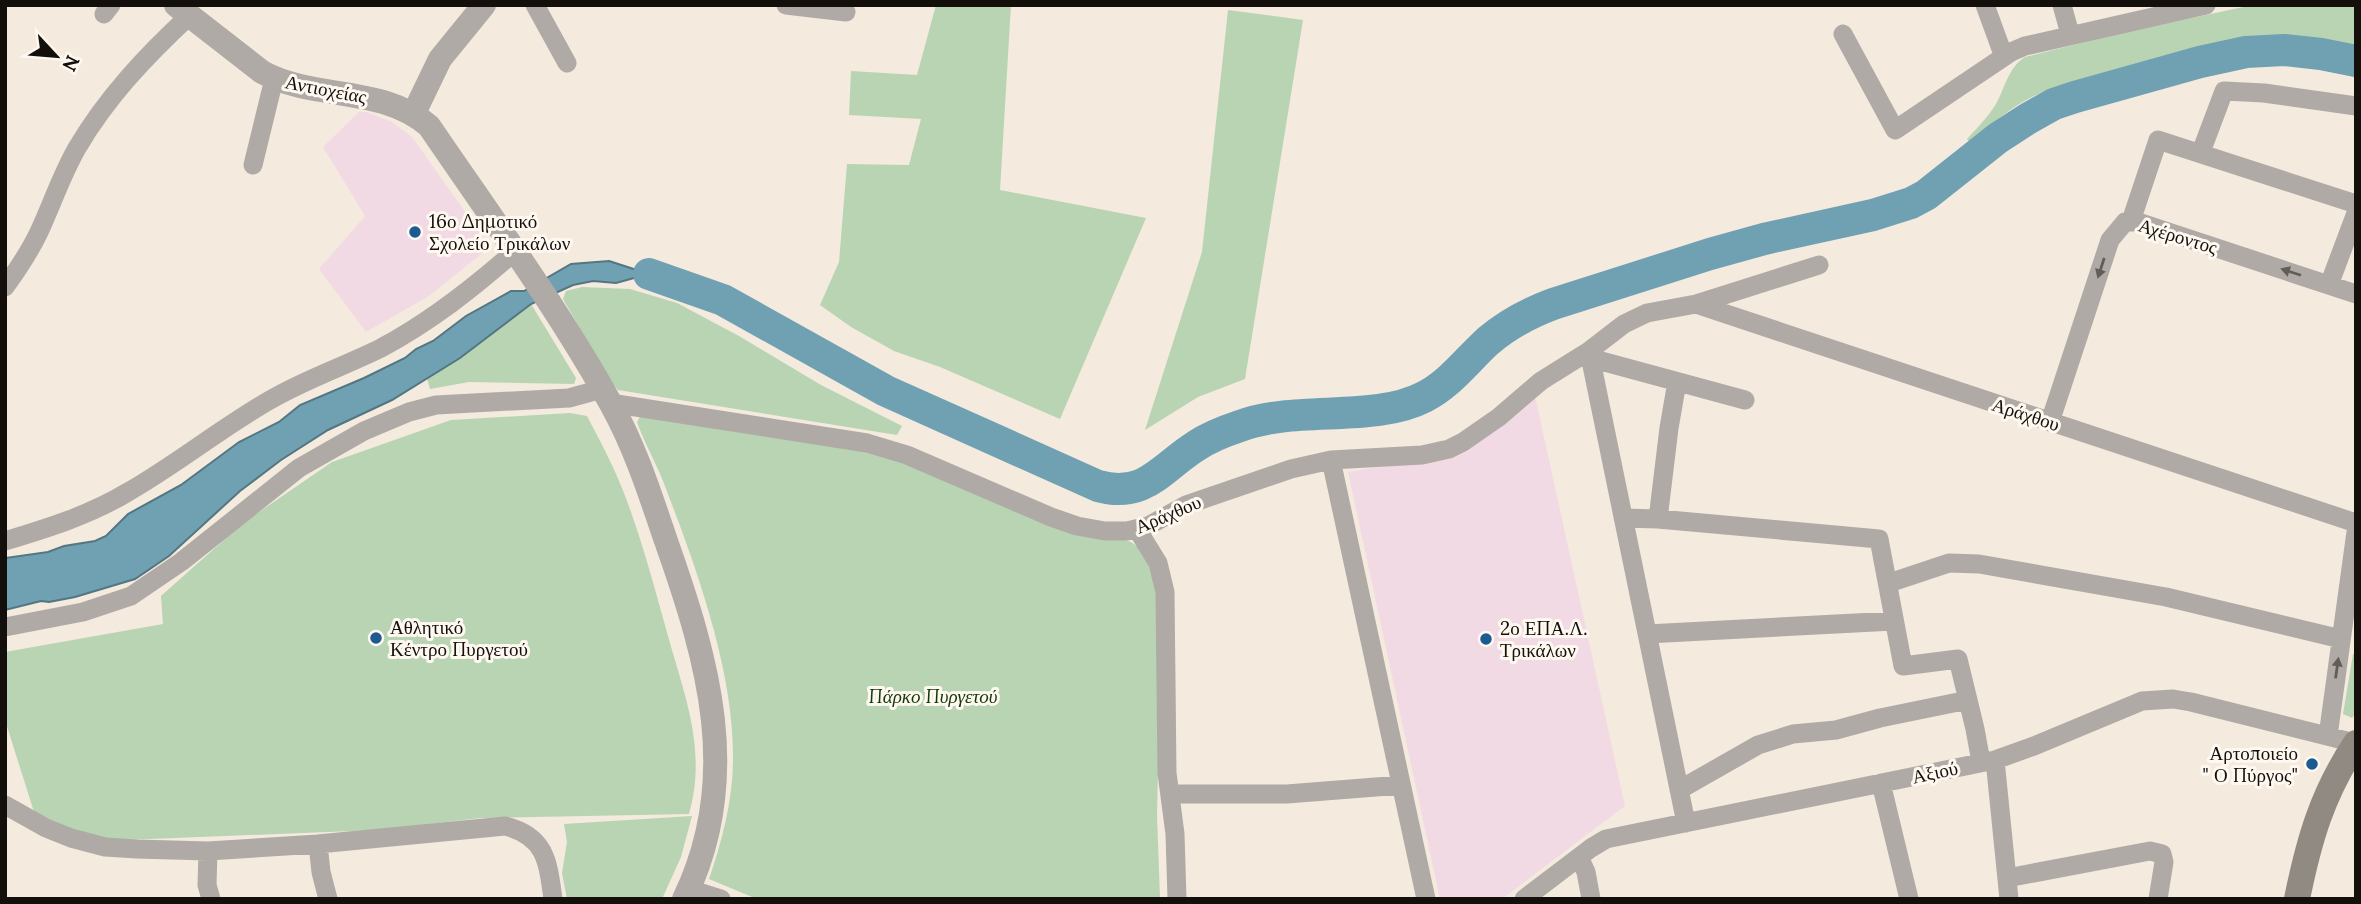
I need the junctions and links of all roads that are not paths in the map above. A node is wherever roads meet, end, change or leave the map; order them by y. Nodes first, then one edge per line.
1 (484, 5) edge
2 (535, 5) edge
3 (786, 5) edge
4 (1986, 5) edge
5 (2062, 5) edge
6 (2206, 5) edge
7 (182, 10) edge
8 (846, 12) dead end
9 (1843, 34) dead end
10 (2070, 34) junction
11 (2004, 57) junction
12 (567, 63) dead end
13 (274, 79) junction
14 (2356, 106) edge
15 (414, 113) junction
16 (2201, 152) junction
17 (253, 165) dead end
18 (2356, 204) edge
19 (2356, 213) edge
20 (2131, 221) junction
21 (517, 257) junction
22 (1819, 265) dead end
23 (2329, 285) junction
24 (5, 287) edge
25 (2356, 294) edge
26 (1696, 304) junction
27 (1590, 355) junction
28 (1677, 382) junction
29 (606, 396) junction
30 (1745, 400) dead end
31 (2050, 422) junction
32 (1331, 460) junction
33 (1623, 518) junction
34 (1658, 519) junction
35 (2356, 523) edge
36 (1137, 529) junction
37 (2356, 532) edge
38 (5, 541) edge
39 (1889, 583) junction
40 (1894, 621) junction
41 (5, 627) edge
42 (1647, 634) junction
43 (2341, 639) junction
44 (1968, 700) junction
45 (2328, 736) junction
46 (2356, 743) edge
47 (1988, 761) junction
48 (1881, 783) junction
49 (1401, 785) junction
50 (1679, 790) junction
51 (1170, 794) junction
52 (5, 804) edge
53 (1686, 823) junction
54 (318, 844) junction
55 (208, 851) junction
56 (1579, 858) junction
57 (2007, 878) junction
58 (687, 894) edge
59 (211, 899) edge
60 (328, 899) edge
61 (553, 899) edge
62 (721, 899) edge
63 (1177, 899) edge
64 (1426, 899) edge
65 (1524, 899) edge
66 (1591, 899) edge
67 (1909, 899) edge
68 (2009, 899) edge
69 (2158, 899) edge
70 (2297, 899) edge

1 - 15 street
2 - 12 street
3 - 8 street
4 - 11 street
5 - 10 street
6 - 10 street
7 - 13 street, Αντιοχείας
7 - 24 street
9 - 11 street
10 - 11 street
13 - 15 street, Αντιοχείας
13 - 17 street
14 - 16 street
15 - 21 street
16 - 18 street
16 - 20 street
19 - 23 street
23 -> 20 street, Αχέροντος
20 -> 31 street, Αχέροντος
21 - 29 street
21 - 38 street
22 - 26 street, Αράχθου
23 - 25 street, Αχέροντος
26 - 27 street, Αράχθου
26 - 31 street, Αράχθου
27 - 28 street
27 - 32 street, Αράχθου
27 - 33 street
28 - 30 street
28 - 34 street
29 - 36 street, Αράχθου
29 - 41 street
29 - 58 street
31 - 35 street, Αράχθου
32 - 36 street, Αράχθου
32 - 49 street
33 - 34 street
33 - 42 street
34 - 39 street
36 - 51 street
37 - 43 street
39 - 40 street
39 - 43 street
40 - 42 street
40 - 44 street
42 - 50 street
45 -> 43 street
44 - 47 street
44 - 50 street
45 - 46 street, Αξιού
45 - 47 street, Αξιού
46 - 70 main road
47 - 48 street, Αξιού
47 - 57 street
48 - 53 street, Αξιού
48 - 67 street
49 - 51 street
49 - 64 street
50 - 53 street
51 - 63 street
52 - 55 street
53 - 56 street, Αξιού
54 - 55 street
54 - 60 street
54 - 61 street
55 - 59 street
56 - 65 street, Αξιού
56 - 66 street
57 - 68 street
57 - 69 street
58 - 62 street

